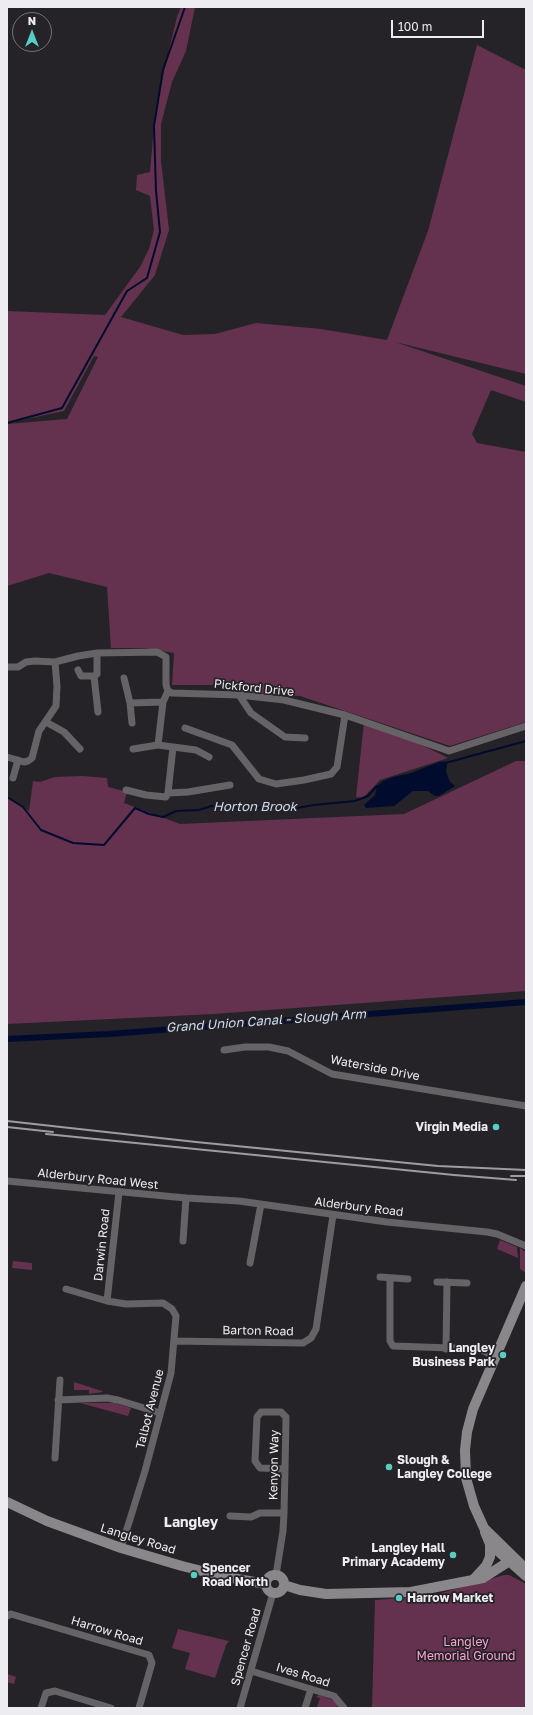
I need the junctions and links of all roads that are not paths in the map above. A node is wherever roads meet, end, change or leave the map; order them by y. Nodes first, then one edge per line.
1 (97, 653) junction
2 (55, 662) junction
3 (7, 667) edge
4 (78, 670) dead end
5 (94, 676) junction
6 (124, 678) dead end
7 (168, 691) junction
8 (239, 695) junction
9 (163, 702) junction
10 (130, 703) junction
11 (98, 712) dead end
12 (345, 715) junction
13 (46, 722) junction
14 (132, 723) dead end
15 (526, 726) edge
16 (185, 728) dead end
17 (305, 738) dead end
18 (158, 745) junction
19 (173, 747) junction
20 (80, 749) dead end
21 (133, 749) dead end
22 (7, 757) edge
23 (209, 757) dead end
24 (18, 760) junction
25 (13, 778) dead end
26 (230, 785) dead end
27 (126, 790) dead end
28 (168, 793) junction
29 (224, 1050) dead end
30 (526, 1106) edge
31 (7, 1181) edge
32 (119, 1192) junction
33 (186, 1198) junction
34 (261, 1204) junction
35 (333, 1215) junction
36 (183, 1241) dead end
37 (526, 1246) edge
38 (250, 1263) dead end
39 (380, 1277) dead end
40 (390, 1278) junction
41 (408, 1279) dead end
42 (437, 1282) dead end
43 (447, 1282) junction
44 (467, 1283) dead end
45 (526, 1286) edge
46 (66, 1289) dead end
47 (107, 1301) junction
48 (174, 1341) junction
49 (446, 1349) junction
50 (496, 1357) junction
51 (60, 1380) dead end
52 (58, 1400) junction
53 (160, 1412) junction
54 (54, 1458) dead end
55 (285, 1469) junction
56 (7, 1502) edge
57 (284, 1513) junction
58 (230, 1516) dead end
59 (484, 1528) junction
60 (490, 1544) junction
61 (121, 1548) junction
62 (506, 1557) junction
63 (526, 1569) edge
64 (276, 1574) junction
65 (526, 1576) edge
66 (474, 1579) junction
67 (266, 1584) junction
68 (284, 1585) junction
69 (273, 1593) junction
70 (7, 1616) edge
71 (250, 1671) junction
72 (311, 1689) junction
73 (41, 1708) edge
74 (111, 1708) edge
75 (139, 1708) edge
76 (240, 1708) edge
77 (305, 1708) edge
78 (344, 1708) edge

1 - 2 street
1 - 5 street
1 - 7 street
2 - 3 street
2 - 13 street
4 - 5 street
5 - 11 street
6 - 10 street
7 - 8 street, Pickford Drive
7 - 9 street
8 - 12 street, Pickford Drive
8 - 17 street
9 - 10 street
9 - 18 street
10 - 14 street
12 - 15 street, Pickford Drive
12 - 16 street
13 - 20 street
13 - 24 street
18 - 19 street
18 - 21 street
19 - 23 street
19 - 28 street
22 - 24 street
24 - 25 street
26 - 28 street
27 - 28 street
29 - 30 street, Waterside Drive
31 - 32 street, Alderbury Road West
32 - 33 street, Alderbury Road West
32 - 47 street, Darwin Road
33 - 34 street, Alderbury Road
33 - 36 street
34 - 35 street, Alderbury Road
34 - 38 street
35 - 37 street, Alderbury Road
35 - 48 street, Barton Road
39 - 40 street
40 - 41 street
40 - 49 street
42 - 43 street
43 - 44 street
43 - 49 street
45 - 50 street
46 - 47 street, Talbot Avenue
47 - 48 street, Talbot Avenue
48 - 53 street, Talbot Avenue
49 - 50 street
50 - 59 street
51 - 52 street
52 - 53 street
52 - 54 street
53 - 61 street, Talbot Avenue
55 - 55 street, Kenyon Way
55 - 57 street, Kenyon Way
56 - 61 street, Langley Road
57 - 58 street, Kenyon Way
57 - 64 street, Kenyon Way
59 - 60 street
59 - 62 street
60 - 62 street
60 - 66 street
61 - 67 street, Langley Road
62 - 63 street
62 - 65 street
62 - 66 street
64 - 67 street
64 - 68 street
66 - 68 street
67 - 69 street
68 - 69 street
69 - 71 street, Spencer Road
70 - 75 street, Harrow Road
71 - 72 street, Ives Road
71 - 76 street, Spencer Road
72 - 77 street
72 - 78 street, Ives Road
73 - 74 street

